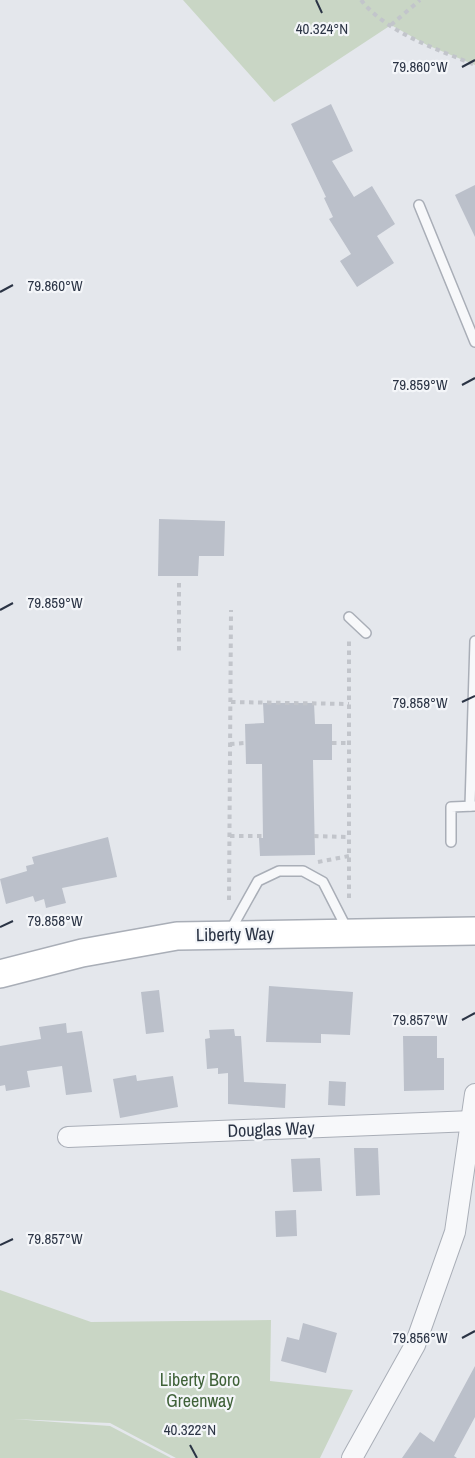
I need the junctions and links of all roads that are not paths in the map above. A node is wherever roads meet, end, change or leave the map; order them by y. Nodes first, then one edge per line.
1 (419, 206) dead end
2 (475, 342) edge
3 (349, 617) road end
4 (366, 633) dead end
5 (475, 641) edge
6 (474, 710) edge
7 (473, 779) edge
8 (473, 807) edge
9 (451, 842) dead end
10 (475, 931) edge
11 (229, 933) junction
12 (349, 933) junction
13 (0, 974) edge
14 (475, 1094) edge
15 (473, 1121) junction
16 (68, 1137) dead end
17 (352, 1458) edge

1 - 2 lane
3 - 4 lane
5 - 6 lane
6 - 7 lane
7 - 8 lane
8 - 9 lane
10 - 12 street, Liberty Way
11 - 12 street, Liberty Way
11 - 12 lane
11 - 13 street, Liberty Way
14 - 15 street
15 - 16 street, Douglas Way
15 - 17 street

